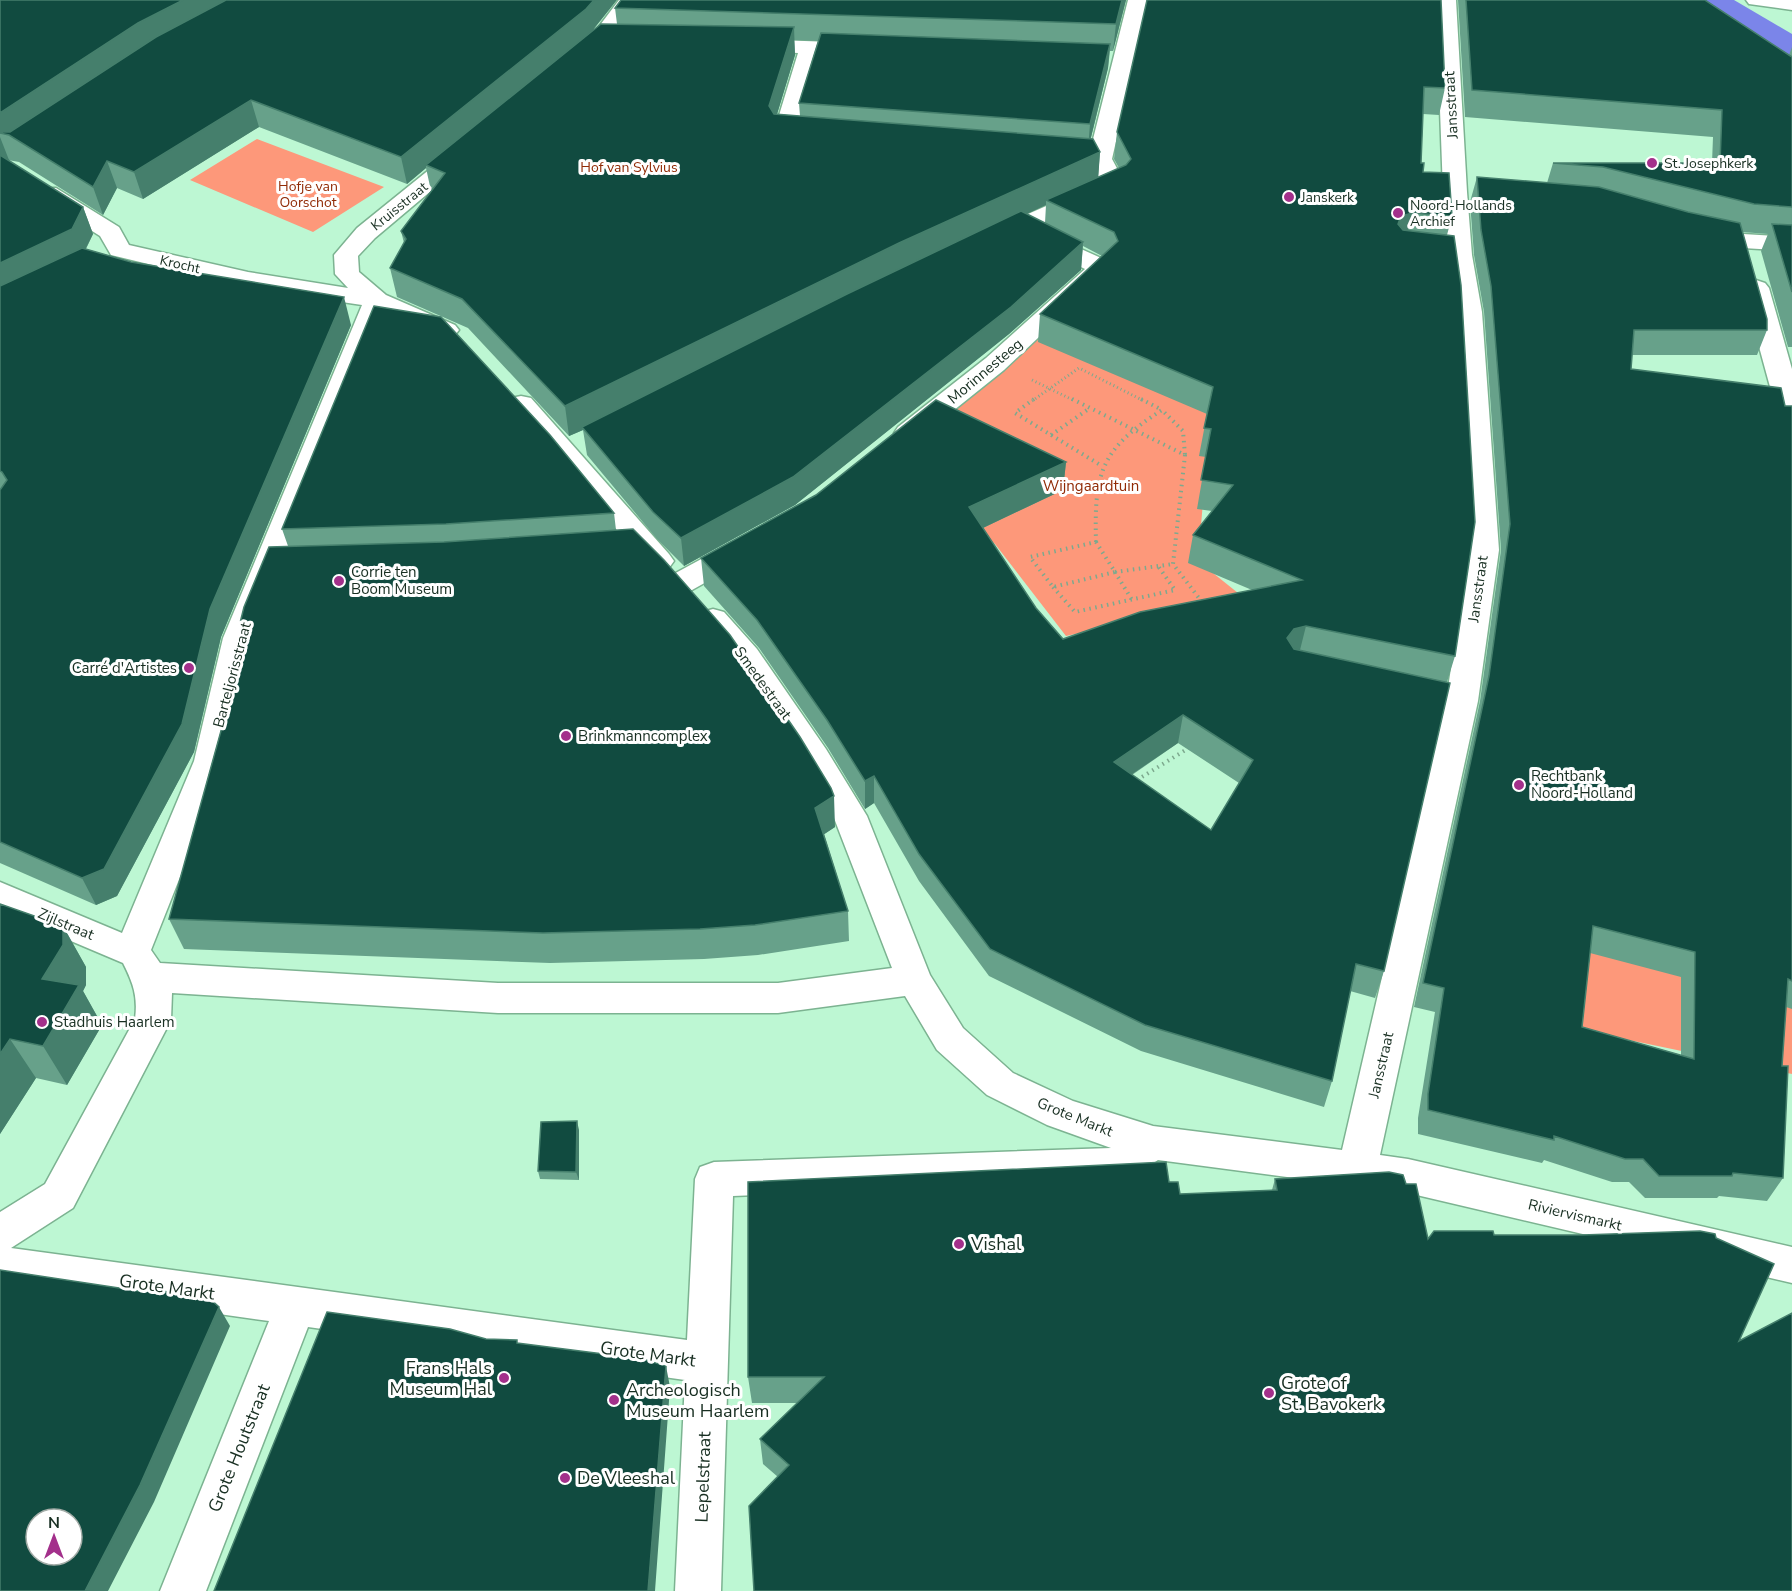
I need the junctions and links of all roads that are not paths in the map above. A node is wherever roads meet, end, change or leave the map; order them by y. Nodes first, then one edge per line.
1 (630, 0) edge
2 (1138, 0) edge
3 (1446, 0) edge
4 (1756, 0) edge
5 (1789, 7) edge
6 (599, 42) junction
7 (623, 42) edge
8 (729, 45) edge
9 (811, 47) junction
10 (888, 50) edge
11 (1101, 59) edge
12 (1125, 60) junction
13 (563, 71) edge
14 (483, 138) edge
15 (831, 138) edge
16 (1077, 157) edge
17 (1100, 159) junction
18 (30, 182) edge
19 (1018, 226) junction
20 (1679, 227) edge
21 (1743, 241) junction
22 (1792, 244) edge
23 (977, 246) edge
24 (377, 300) junction
25 (465, 344) edge
26 (1784, 364) edge
27 (504, 386) edge
28 (1792, 416) edge
29 (887, 450) edge
30 (764, 537) edge
31 (645, 548) junction
32 (611, 550) edge
33 (302, 566) edge
34 (267, 567) junction
35 (681, 583) junction
36 (0, 896) edge
37 (142, 964) junction
38 (914, 980) junction
39 (1153, 1143) junction
40 (1358, 1167) junction
41 (0, 1234) edge
42 (0, 1264) edge
43 (1792, 1265) edge
44 (296, 1305) junction
45 (708, 1363) junction
46 (183, 1591) edge
47 (698, 1591) edge

1 - 6 street
2 - 12 street
3 - 40 street, Jansstraat
4 - 5 street
6 - 7 street
6 - 13 street
8 - 9 street
9 - 10 street
9 - 15 street
11 - 12 street
12 - 17 street
14 - 24 street, Kruisstraat
16 - 17 street
17 - 19 street
18 - 24 street, Krocht
19 - 23 street
19 - 29 street, Morinnesteeg
20 - 21 street
21 - 22 street
21 - 26 street
24 - 25 street
24 - 34 street, Barteljorisstraat
26 - 28 street
27 - 31 street, Smedestraat
30 - 35 street
31 - 32 street
31 - 35 street, Smedestraat
33 - 34 street
34 - 37 street, Barteljorisstraat
35 - 38 street, Smedestraat
36 - 37 street, Zijlstraat
37 - 38 street
37 - 41 street
38 - 39 street, Grote Markt
39 - 40 street, Grote Markt
39 - 45 street, Grote Markt
40 - 43 street, Riviervismarkt
42 - 44 street, Grote Markt
44 - 45 street, Grote Markt
44 - 46 street, Grote Houtstraat
45 - 47 street, Lepelstraat

